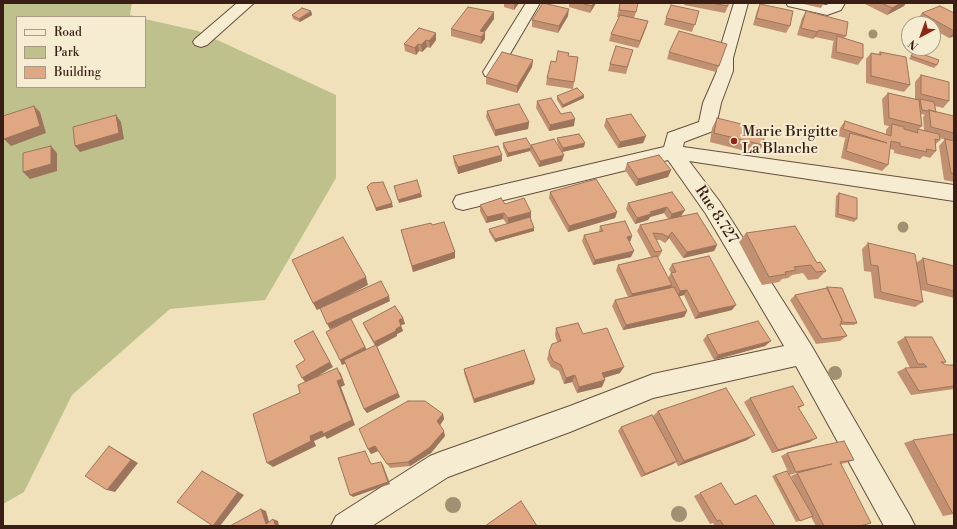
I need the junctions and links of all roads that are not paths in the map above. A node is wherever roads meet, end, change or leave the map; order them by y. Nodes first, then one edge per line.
1 (247, 3) edge
2 (533, 3) edge
3 (741, 3) edge
4 (793, 3) edge
5 (838, 3) edge
6 (201, 42) dead end
7 (491, 72) edge
8 (672, 152) junction
9 (954, 193) edge
10 (463, 202) dead end
11 (802, 353) junction
12 (346, 526) edge
13 (900, 526) edge

1 - 6 street
2 - 7 street
3 - 8 street
4 - 5 street
8 - 9 street
8 - 10 street
8 - 11 street, Rue 8.727
11 - 12 street
11 - 13 street, Rue 8.727

